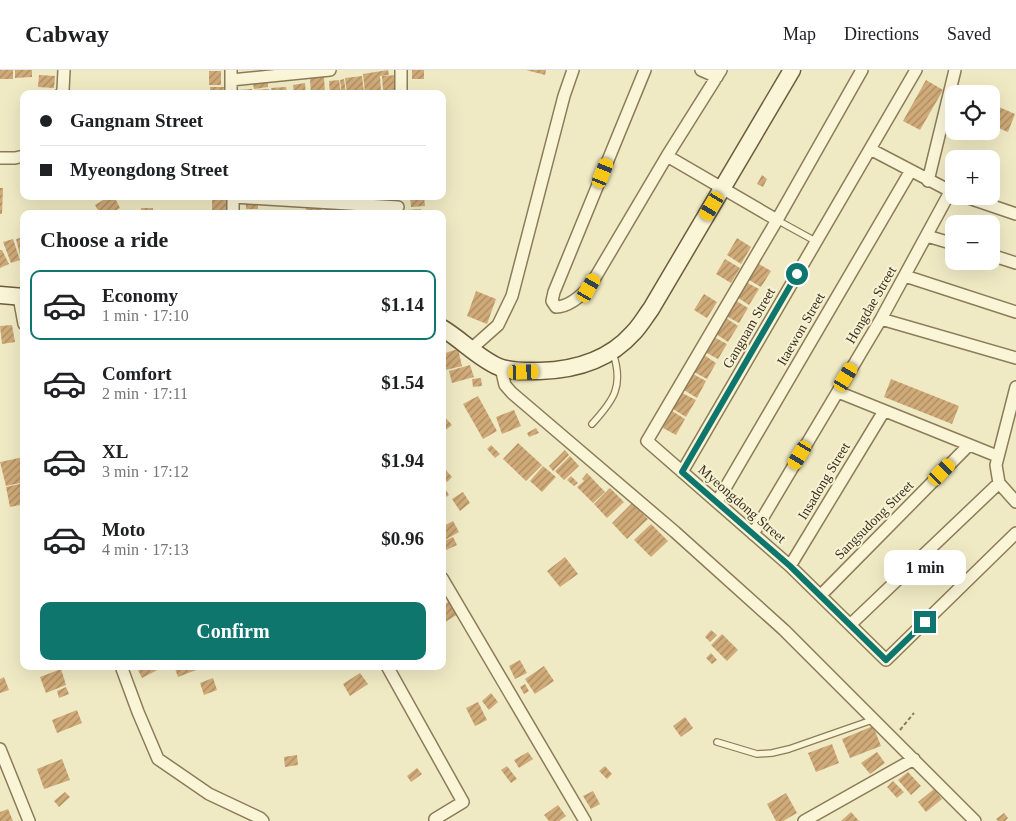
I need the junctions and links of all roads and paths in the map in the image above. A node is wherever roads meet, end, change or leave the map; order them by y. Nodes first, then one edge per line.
1 (64, 70) edge
2 (330, 70) edge
3 (401, 70) edge
4 (573, 70) edge
5 (645, 70) edge
6 (701, 70) edge
7 (792, 70) edge
8 (862, 70) edge
9 (916, 70) edge
10 (955, 70) edge
11 (719, 73) edge
12 (231, 75) edge
13 (64, 90) edge
14 (231, 90) edge
15 (401, 90) edge
16 (870, 149) junction
17 (667, 156) junction
18 (20, 157) edge
19 (0, 158) edge
20 (910, 172) junction
21 (928, 181) junction
22 (722, 188) junction
23 (945, 190) edge
24 (287, 200) edge
25 (945, 205) edge
26 (990, 205) edge
27 (398, 206) edge
28 (1016, 214) edge
29 (777, 220) junction
30 (927, 236) junction
31 (945, 241) edge
32 (816, 242) junction
33 (1000, 258) edge
34 (1016, 263) edge
35 (905, 276) junction
36 (0, 295) edge
37 (20, 297) edge
38 (1016, 312) edge
39 (881, 319) junction
40 (446, 331) edge
41 (471, 349) junction
42 (612, 351) junction
43 (1016, 358) edge
44 (501, 368) junction
45 (1016, 387) edge
46 (838, 392) junction
47 (884, 411) junction
48 (592, 424) dead end
49 (969, 445) junction
50 (998, 456) junction
51 (682, 472) junction
52 (999, 483) junction
53 (717, 502) junction
54 (1016, 502) edge
55 (1016, 533) edge
56 (753, 534) junction
57 (790, 566) junction
58 (446, 593) edge
59 (822, 595) junction
60 (851, 624) junction
61 (122, 670) edge
62 (389, 670) edge
63 (914, 713) dead end
64 (875, 719) junction
65 (894, 738) junction
66 (718, 742) dead end
67 (0, 749) edge
68 (914, 759) junction
69 (8, 771) junction
70 (0, 780) edge
71 (435, 819) dead end
72 (29, 821) edge
73 (263, 821) edge
74 (585, 821) edge
75 (804, 821) edge
76 (975, 821) edge

1 - 13 street
2 - 12 street
3 - 15 street
4 - 41 street
5 - 17 street
6 - 11 street
7 - 22 street
8 - 29 street, Myeongdong Street
9 - 16 street, Gangnam Street
10 - 21 street
11 - 17 street
12 - 14 street
16 - 20 street
16 - 32 street, Gangnam Street
17 - 22 street
18 - 19 street
20 - 21 street
20 - 53 street, Itaewon Street
21 - 23 street
22 - 29 street
22 - 42 street
24 - 27 street
25 - 30 street, Hongdae Street
26 - 28 street
29 - 32 lane
29 - 51 street, Myeongdong Street
30 - 31 street
30 - 35 street, Hongdae Street
32 - 51 street, Gangnam Street
33 - 34 street
35 - 38 street
35 - 39 street, Hongdae Street
36 - 37 street
39 - 43 street
39 - 46 street, Hongdae Street
40 - 41 street
41 - 44 street
42 - 44 street
42 - 48 lane
44 - 64 street
45 - 50 street
46 - 47 street
46 - 56 street, Hongdae Street
47 - 49 street
47 - 57 street, Insadong Street
49 - 50 street
49 - 59 street, Sangsudong Street
50 - 52 street
51 - 53 street, Myeongdong Street
52 - 54 street
52 - 60 street
53 - 56 street, Myeongdong Street
55 - 60 street, Myeongdong Street
56 - 57 street, Myeongdong Street
57 - 59 street, Myeongdong Street
58 - 74 street
59 - 60 street, Myeongdong Street
61 - 73 street
62 - 71 street
63 - 65 path
64 - 65 street
64 - 66 lane
65 - 68 street
67 - 69 street
68 - 75 street
68 - 76 street
69 - 70 street
69 - 72 street

